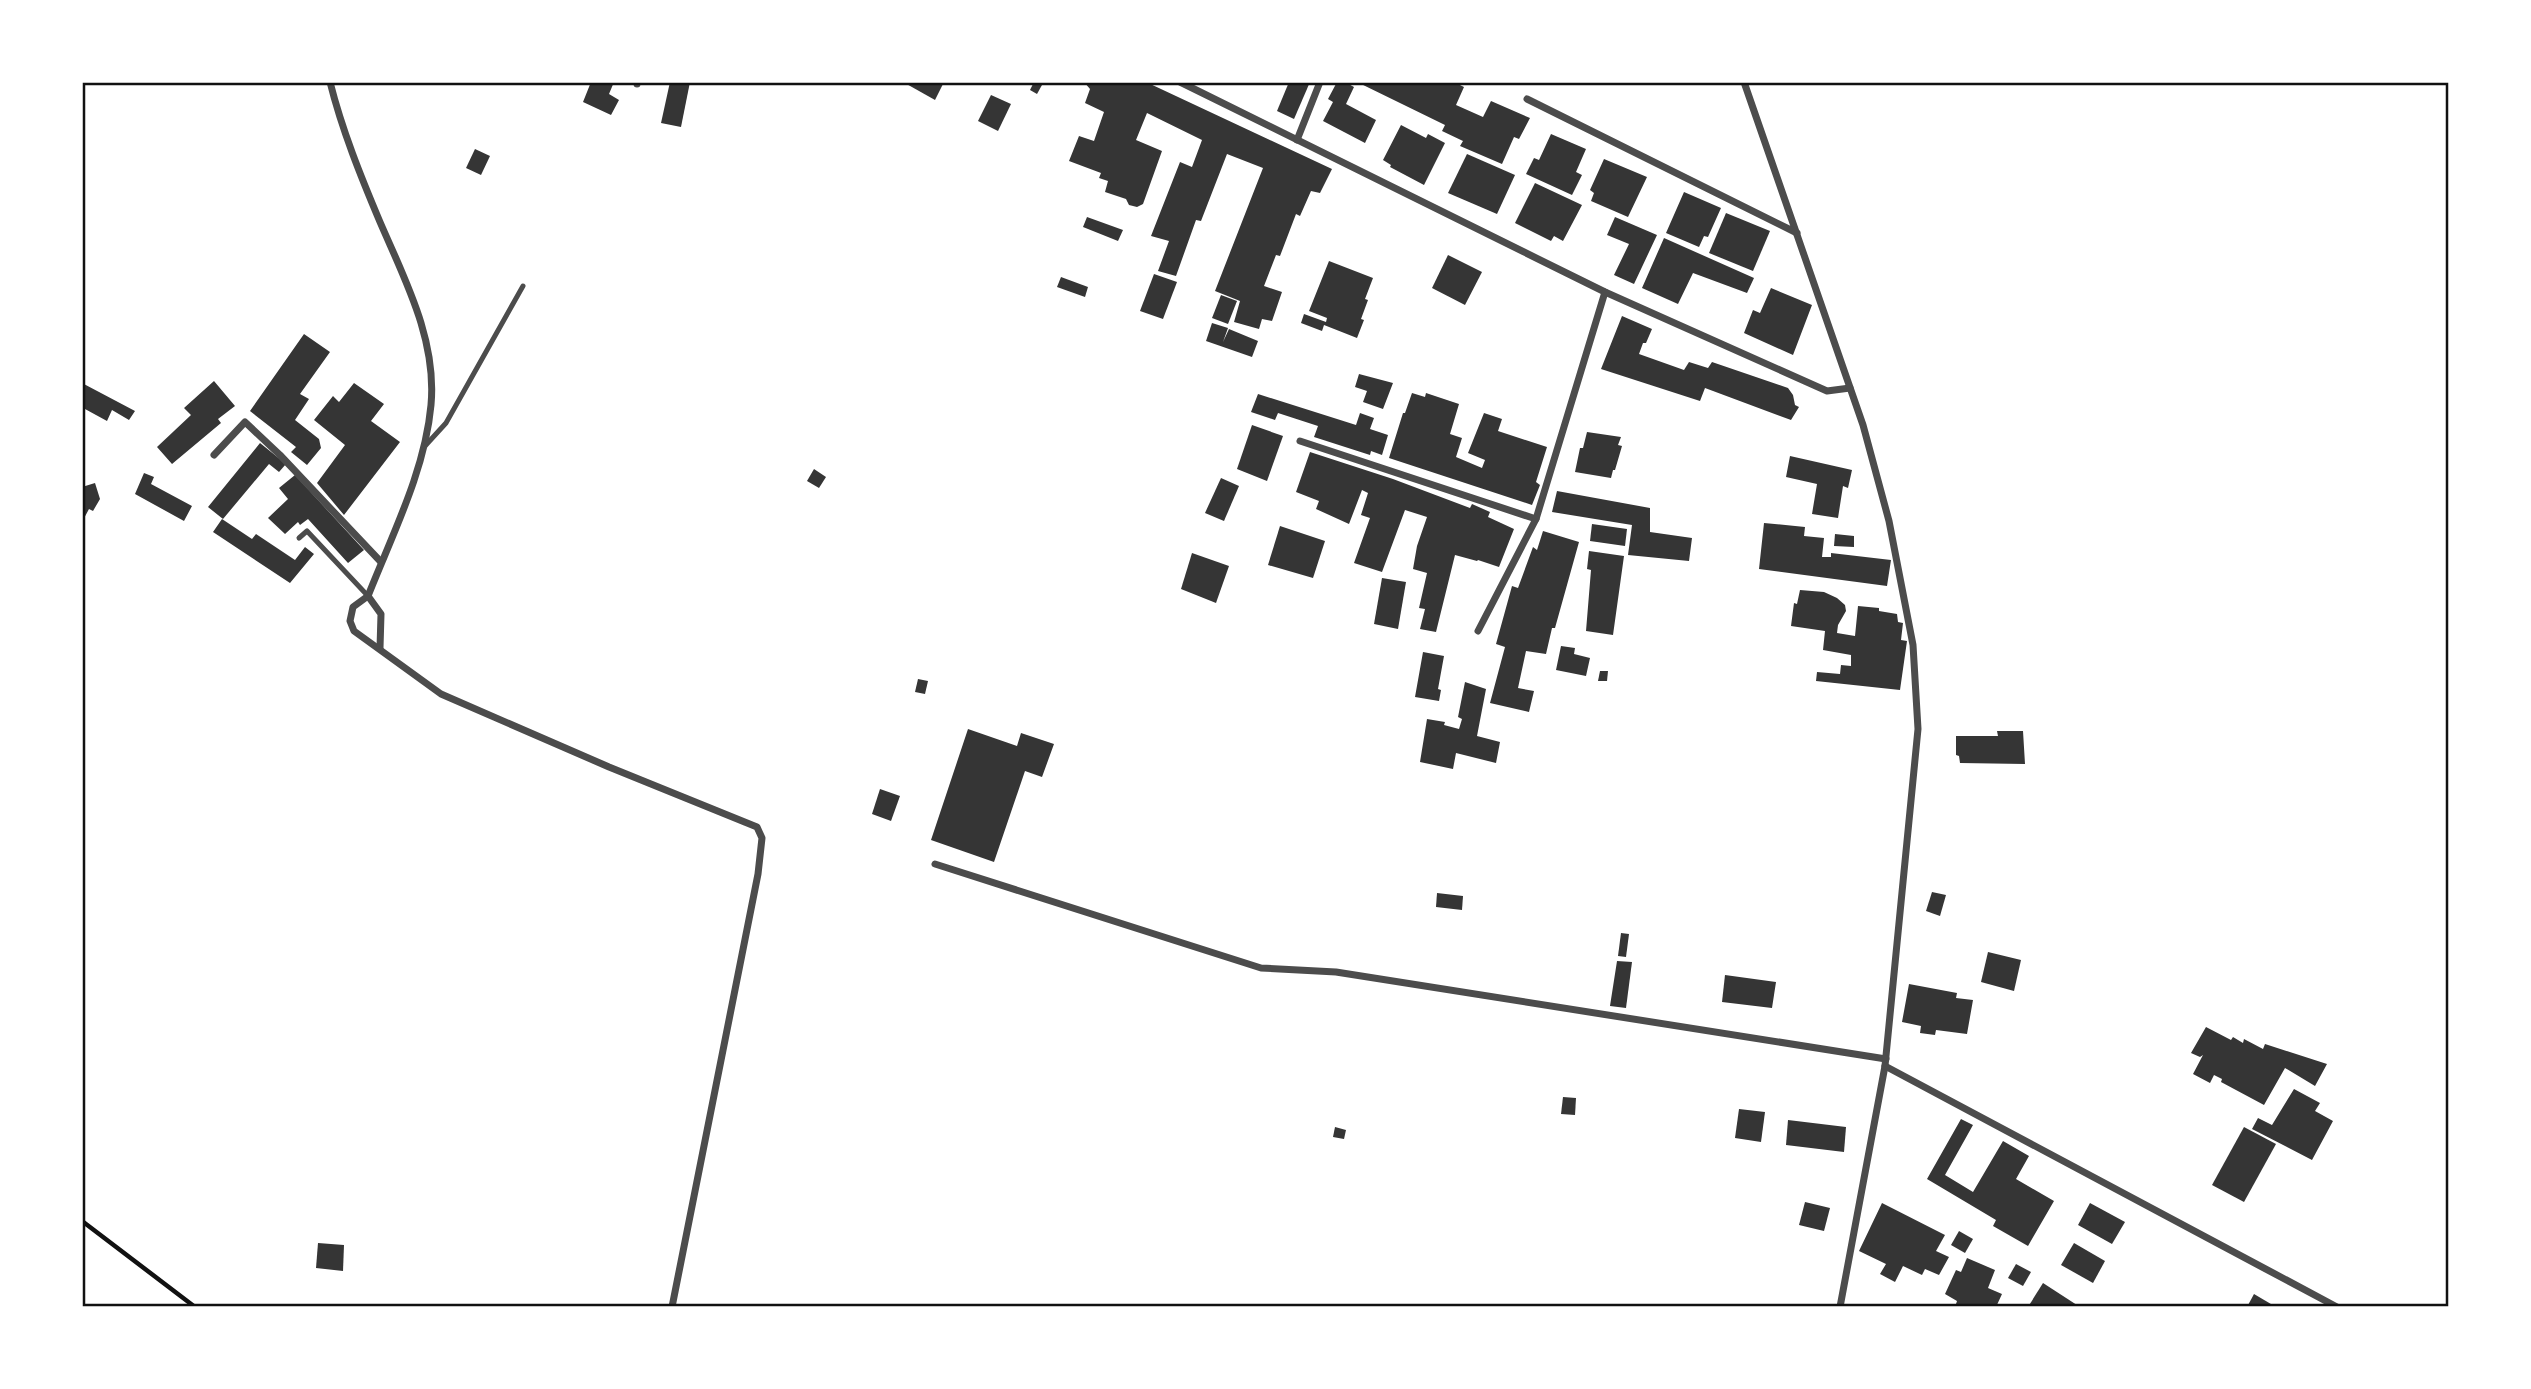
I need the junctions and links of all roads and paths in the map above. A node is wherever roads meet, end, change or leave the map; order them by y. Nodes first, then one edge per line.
1 (330, 82) edge
2 (1180, 82) edge
3 (1320, 82) edge
4 (1744, 82) edge
5 (1527, 99) dead end
6 (1297, 139) junction
7 (1797, 233) junction
8 (523, 286) dead end
9 (1605, 292) junction
10 (1850, 388) junction
11 (1300, 442) dead end
12 (423, 448) junction
13 (214, 455) dead end
14 (1535, 519) junction
15 (299, 538) dead end
16 (381, 562) junction
17 (368, 596) junction
18 (1478, 631) dead end
19 (380, 648) junction
20 (935, 864) dead end
21 (1886, 1063) junction
22 (82, 1221) edge
23 (195, 1307) edge
24 (672, 1307) edge
25 (1840, 1307) edge
26 (2337, 1307) edge

1 - 12 street
2 - 6 street
3 - 6 street
4 - 7 street
5 - 7 street
6 - 9 street
7 - 10 street
8 - 12 lane
9 - 10 street
9 - 14 street
10 - 21 street
11 - 14 street
12 - 16 street
13 - 16 street
14 - 18 street
15 - 17 lane
16 - 17 street
17 - 19 street
17 - 19 street
19 - 24 street
20 - 21 street
21 - 25 street
21 - 26 street
22 - 23 path

